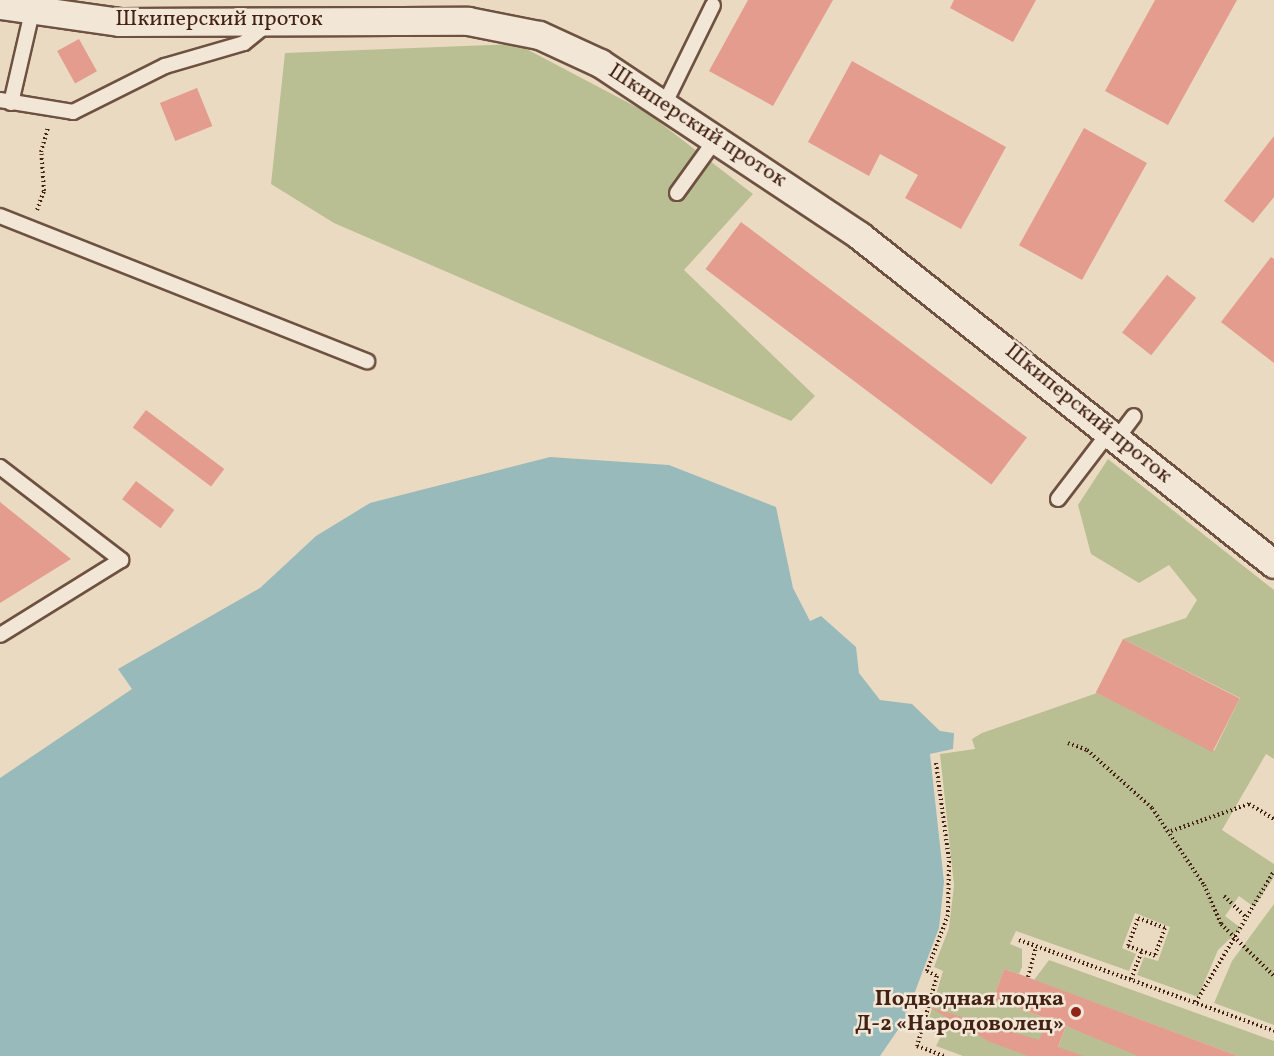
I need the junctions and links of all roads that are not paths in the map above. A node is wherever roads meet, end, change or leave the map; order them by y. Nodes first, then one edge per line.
1 (713, 5) dead end
2 (0, 6) edge
3 (273, 9) edge
4 (32, 12) junction
5 (6, 101) edge
6 (664, 105) junction
7 (716, 139) junction
8 (677, 193) dead end
9 (0, 216) edge
10 (367, 362) dead end
11 (1121, 428) junction
12 (0, 467) edge
13 (1058, 499) dead end
14 (1274, 564) edge
15 (0, 635) edge

1 - 6 lane
2 - 4 street, Шкиперский проток
3 - 4 street, Шкиперский проток
3 - 5 lane
3 - 6 street, Шкиперский проток
4 - 5 lane
6 - 7 street, Шкиперский проток
7 - 8 lane
7 - 11 street, Шкиперский проток
9 - 10 lane
11 - 13 lane
11 - 14 street, Шкиперский проток
12 - 15 lane

